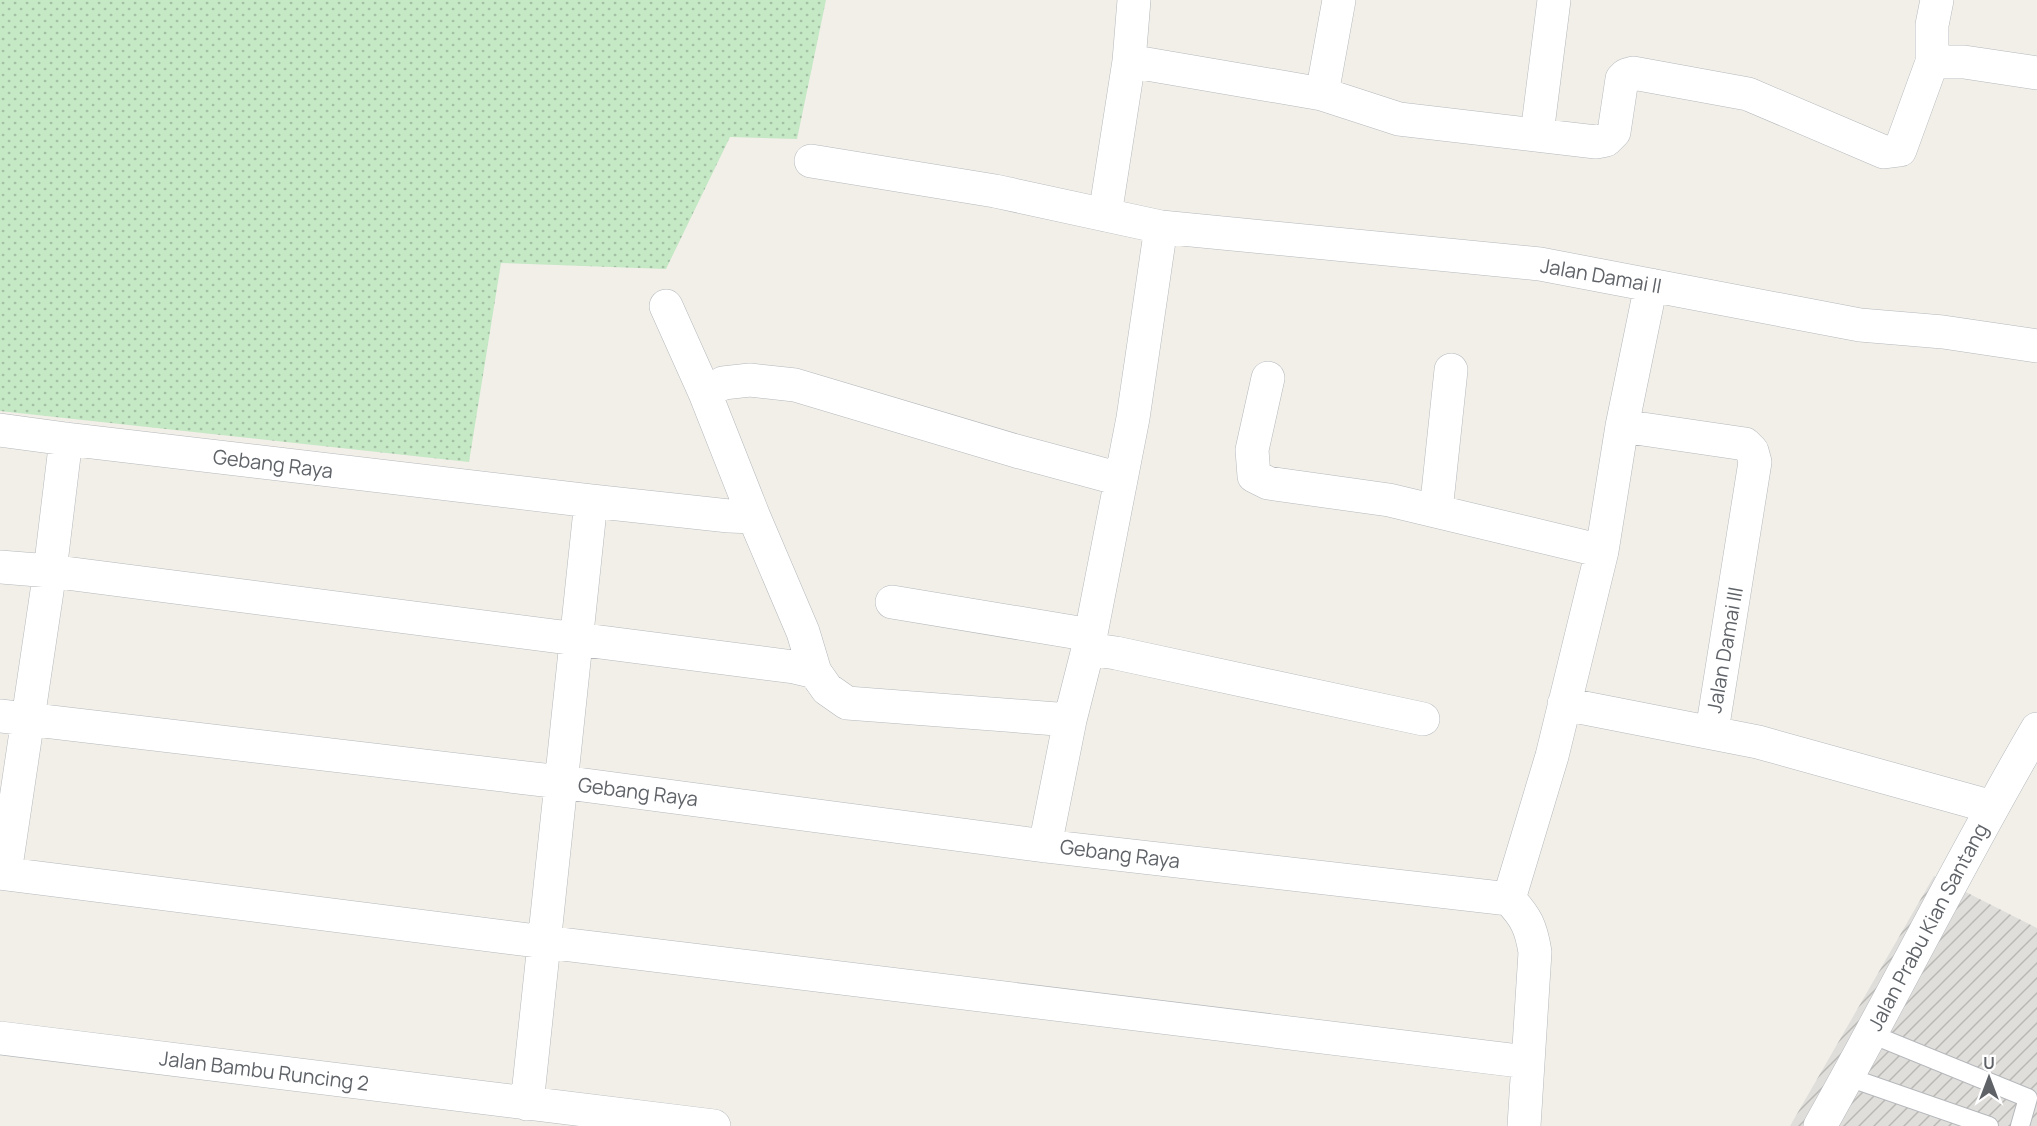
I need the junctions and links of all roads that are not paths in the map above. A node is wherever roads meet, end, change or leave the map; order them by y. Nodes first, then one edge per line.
1 (1134, 0) edge
2 (1339, 0) edge
3 (1554, 0) edge
4 (1937, 0) edge
5 (1129, 61) junction
6 (1932, 62) junction
7 (2037, 73) edge
8 (1322, 94) junction
9 (1537, 134) junction
10 (811, 161) dead end
11 (1105, 215) junction
12 (1161, 227) junction
13 (1651, 285) junction
14 (666, 306) dead end
15 (2037, 346) edge
16 (1452, 370) dead end
17 (1268, 378) dead end
18 (705, 393) junction
19 (1622, 426) junction
20 (0, 430) edge
21 (66, 439) junction
22 (1120, 479) junction
23 (591, 501) junction
24 (1436, 511) junction
25 (754, 517) junction
26 (1602, 552) junction
27 (0, 567) edge
28 (50, 571) junction
29 (892, 602) dead end
30 (577, 640) junction
31 (1090, 642) junction
32 (815, 672) junction
33 (1564, 704) junction
34 (14, 718) edge
35 (1423, 719) dead end
36 (1070, 720) junction
37 (2037, 729) edge
38 (1712, 731) junction
39 (561, 782) junction
40 (1992, 807) junction
41 (1045, 846) junction
42 (2, 873) edge
43 (1509, 899) junction
44 (545, 942) junction
45 (1871, 1034) junction
46 (0, 1038) edge
47 (1528, 1062) junction
48 (1848, 1077) junction
49 (527, 1104) junction
50 (714, 1126) edge
51 (1524, 1126) edge
52 (1820, 1126) edge
53 (1989, 1126) edge
54 (2020, 1126) edge

1 - 5 street
2 - 8 street
3 - 9 street
4 - 6 street
5 - 8 street
5 - 11 street
6 - 7 street
6 - 9 street
8 - 9 street
10 - 11 street, Jalan Damai II
11 - 12 street, Jalan Damai II
12 - 13 street, Jalan Damai II
12 - 22 street
13 - 15 street, Jalan Damai II
13 - 19 street
14 - 18 street
16 - 24 street
17 - 24 street
18 - 22 street
18 - 25 street
19 - 26 street
19 - 38 street, Jalan Damai III
20 - 21 street, Gebang Raya
21 - 23 street, Gebang Raya
21 - 28 street
22 - 31 street
23 - 25 street
23 - 30 street, Gebang Raya
24 - 26 street
25 - 32 street
26 - 33 street
27 - 28 street
28 - 30 street
28 - 34 street
29 - 31 street
30 - 32 street
30 - 39 street, Gebang Raya
31 - 35 street
31 - 36 street
32 - 36 street
33 - 38 street
33 - 43 street
34 - 39 street, Gebang Raya
34 - 42 street
36 - 41 street
37 - 40 street, Jalan Prabu Kian Santang
38 - 40 street, Jalan Damai III
39 - 41 street, Gebang Raya
39 - 44 street, Gebang Raya
40 - 45 street, Jalan Prabu Kian Santang
41 - 43 street, Gebang Raya
42 - 44 street
43 - 47 street
44 - 47 street
44 - 49 street, Gebang Raya
45 - 48 street, Jalan Prabu Kian Santang
45 - 54 lane
46 - 49 street, Jalan Bambu Runcing 2
47 - 51 street
48 - 52 street, Jalan Prabu Kian Santang
48 - 53 lane
49 - 50 street, Jalan Bambu Runcing 2

